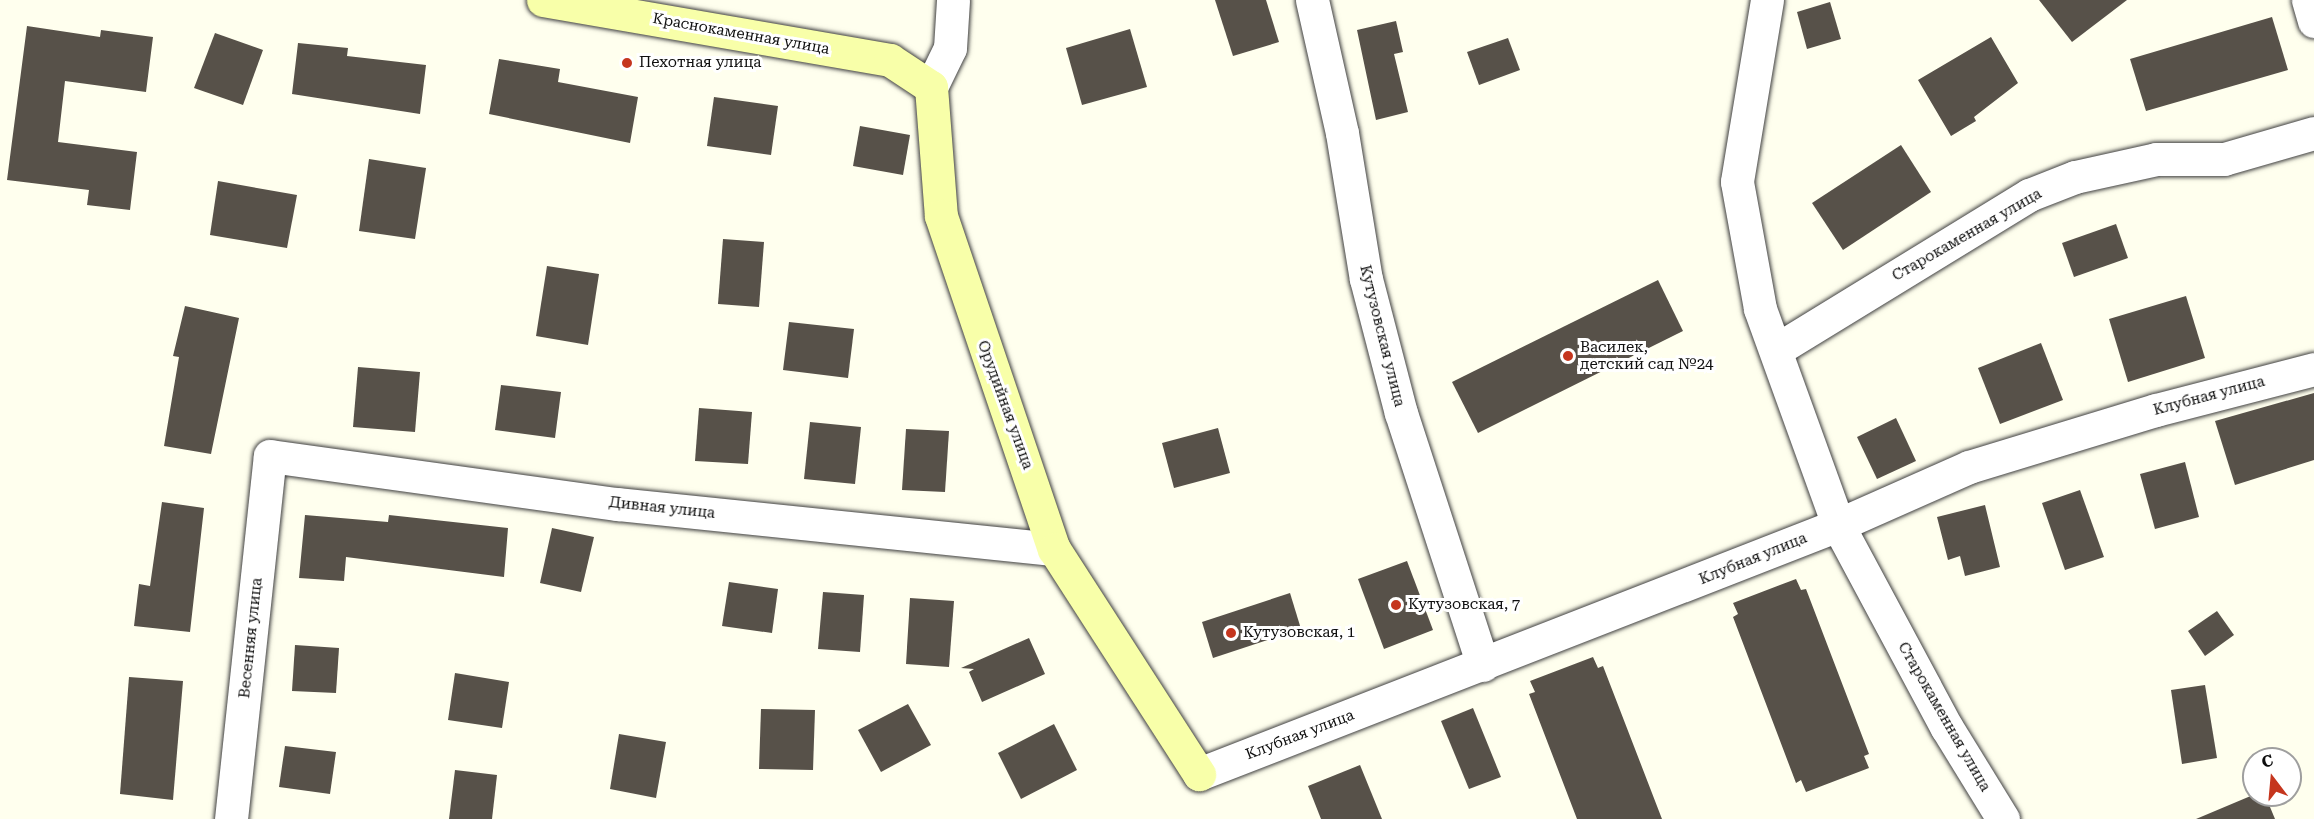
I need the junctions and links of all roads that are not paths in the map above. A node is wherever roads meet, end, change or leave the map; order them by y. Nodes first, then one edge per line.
1 (543, 0) edge
2 (953, 0) edge
3 (1312, 0) edge
4 (1767, 0) edge
5 (2308, 0) edge
6 (2314, 21) edge
7 (931, 87) junction
8 (2314, 133) edge
9 (1776, 350) junction
10 (2314, 369) edge
11 (270, 456) joint
12 (1838, 525) junction
13 (1054, 549) junction
14 (1483, 665) junction
15 (1199, 774) joint
16 (231, 819) edge
17 (2003, 819) edge

1 - 7 street, Краснокаменная улица
2 - 7 street
3 - 14 street, Кутузовская улица
4 - 9 street, Старокаменная улица
5 - 6 street
7 - 13 street, Орудийная улица
8 - 9 street, Старокаменная улица
9 - 12 street, Старокаменная улица
10 - 12 street, Клубная улица
11 - 13 street, Дивная улица
11 - 16 street, Весенняя улица
12 - 14 street, Клубная улица
12 - 17 street, Старокаменная улица
13 - 15 street, Орудийная улица
14 - 15 street, Клубная улица

